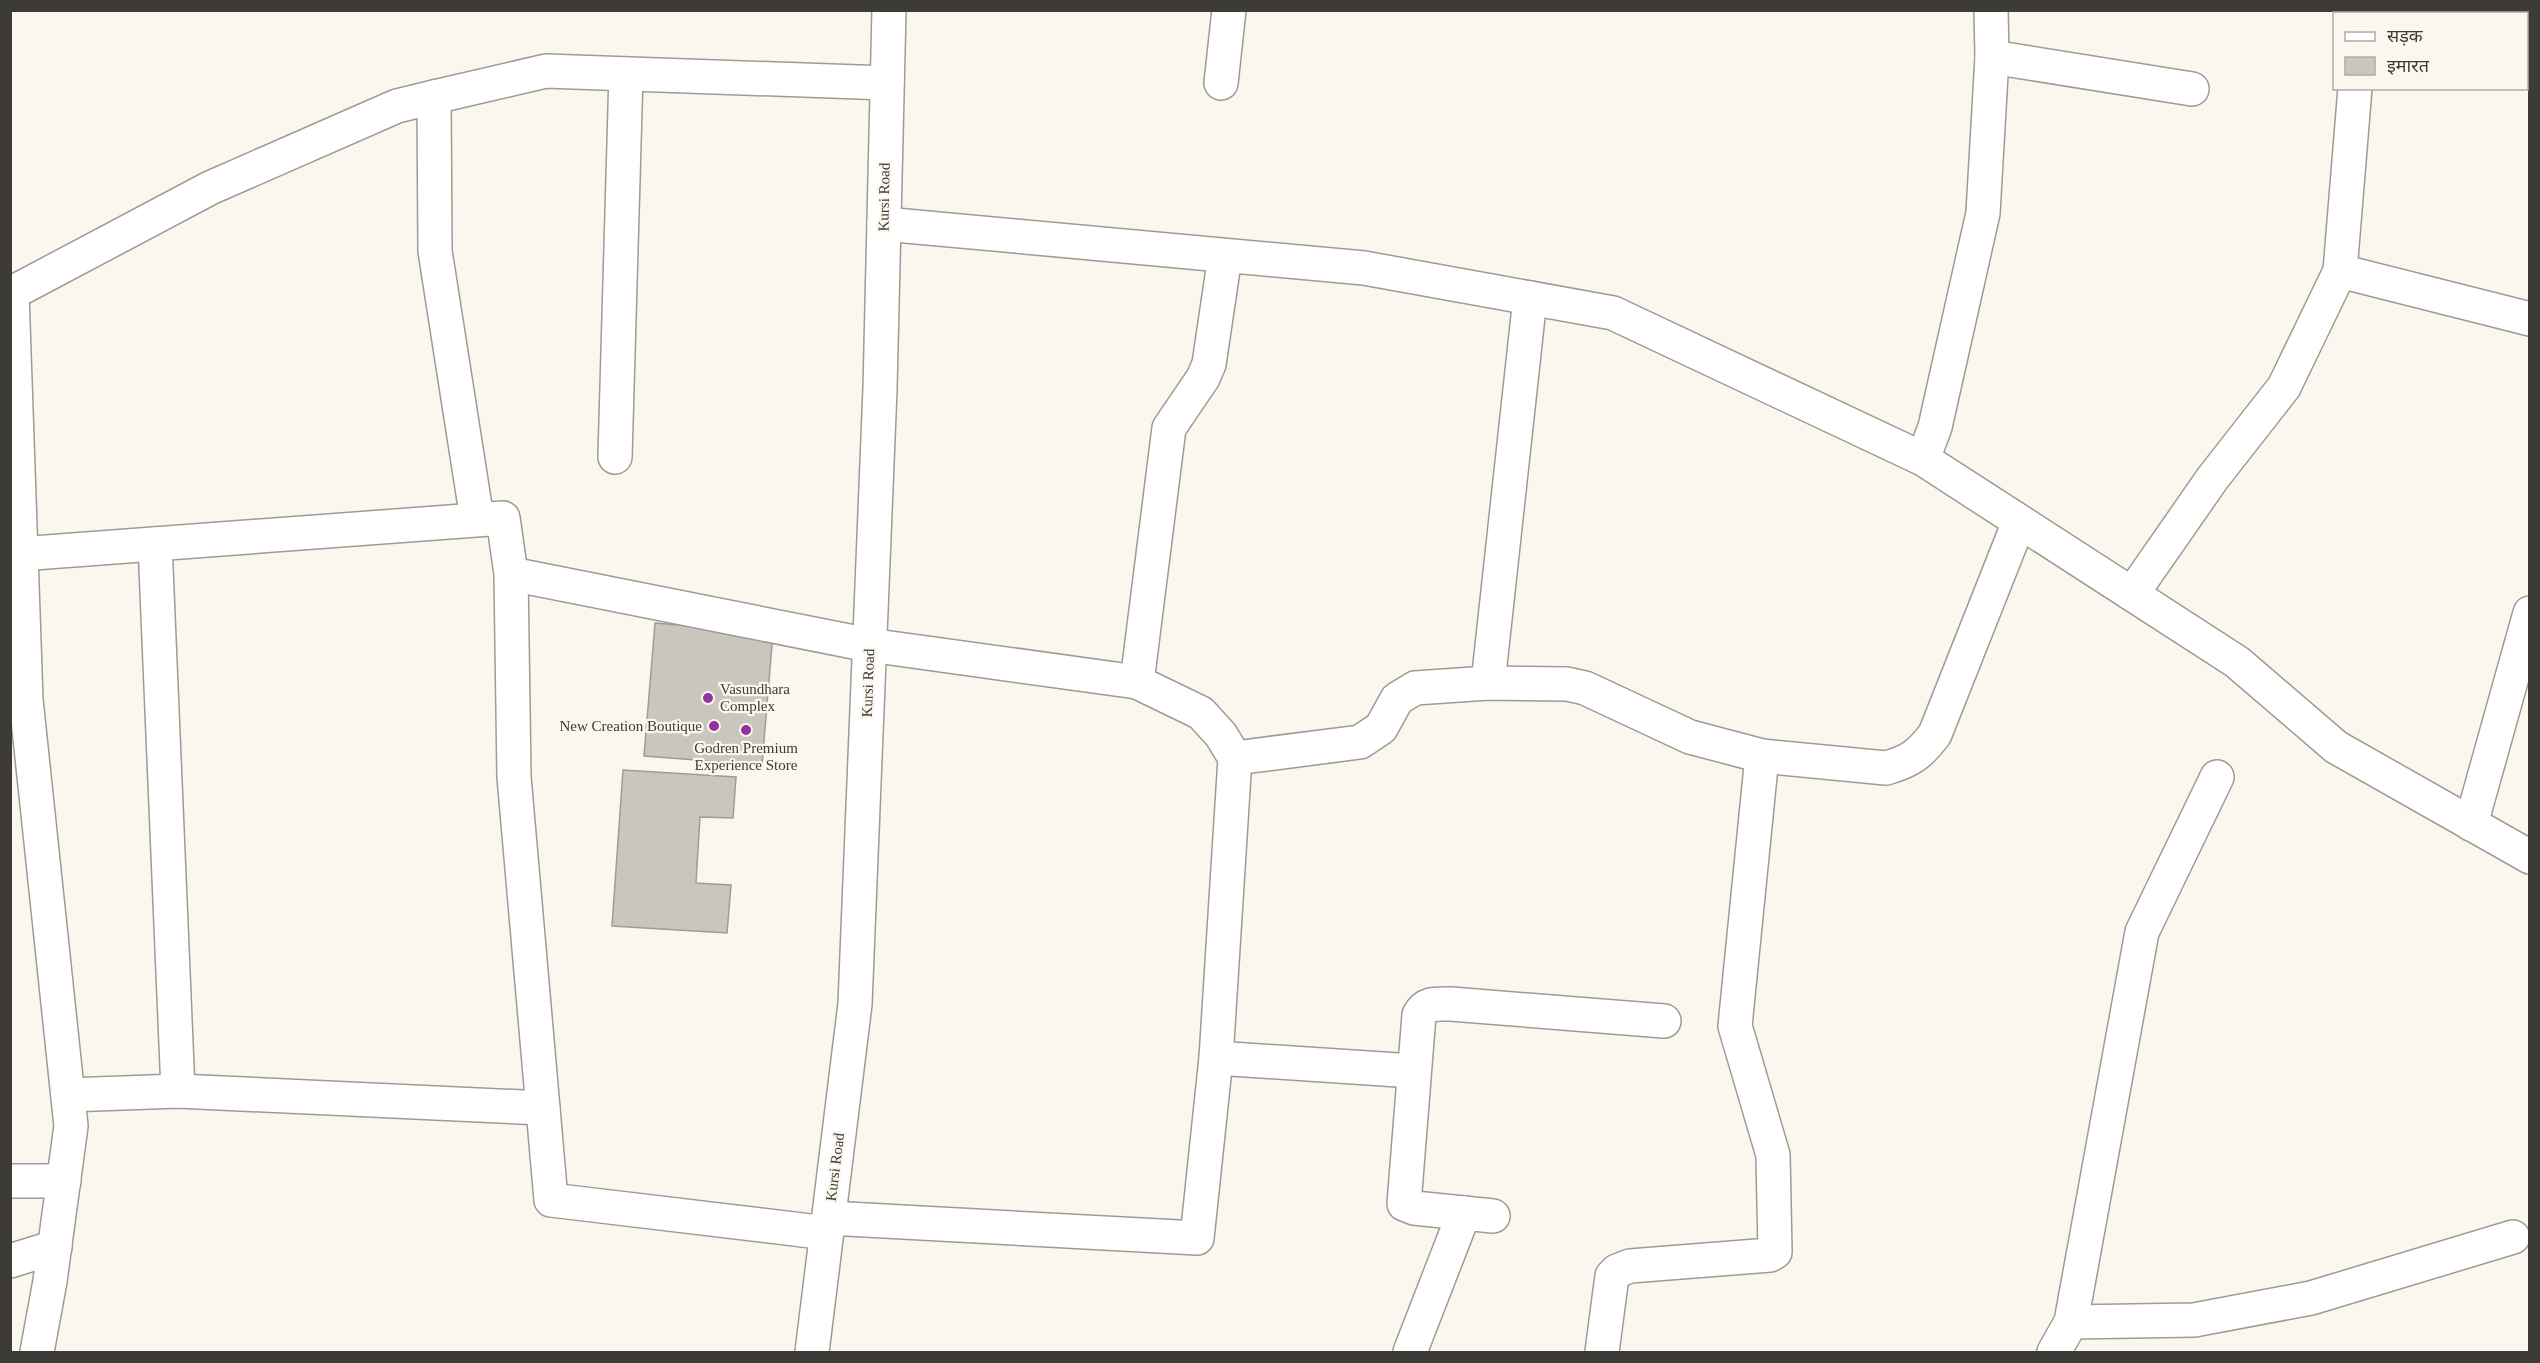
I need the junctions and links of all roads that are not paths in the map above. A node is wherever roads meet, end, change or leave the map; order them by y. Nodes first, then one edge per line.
1 (889, 10) edge
2 (1229, 10) edge
3 (1991, 10) edge
4 (1992, 57) junction
5 (626, 74) junction
6 (887, 83) junction
7 (1221, 83) dead end
8 (2192, 89) dead end
9 (2355, 90) edge
10 (434, 97) junction
11 (884, 224) junction
12 (1225, 256) junction
13 (2340, 271) junction
14 (11, 294) edge
15 (1530, 297) junction
16 (2529, 319) edge
17 (615, 457) dead end
18 (1923, 459) junction
19 (477, 519) junction
20 (2019, 522) junction
21 (155, 544) junction
22 (21, 554) junction
23 (511, 574) junction
24 (2132, 594) junction
25 (2529, 613) edge
26 (869, 645) junction
27 (1137, 682) junction
28 (1488, 682) junction
29 (2518, 697) edge
30 (1762, 756) junction
31 (1235, 758) junction
32 (2217, 777) dead end
33 (2471, 824) junction
34 (2529, 857) edge
35 (1664, 1021) dead end
36 (1216, 1058) junction
37 (1413, 1071) junction
38 (178, 1091) junction
39 (68, 1095) junction
40 (543, 1108) junction
41 (10, 1181) edge
42 (64, 1181) junction
43 (828, 1226) junction
44 (2513, 1237) dead end
45 (55, 1247) junction
46 (10, 1261) edge
47 (2071, 1322) junction
48 (37, 1353) edge
49 (812, 1353) edge
50 (1410, 1353) edge
51 (1602, 1353) edge
52 (2054, 1353) edge

1 - 6 street, Kursi Road
2 - 7 street
3 - 4 street
4 - 8 street
4 - 18 street
5 - 6 street
5 - 10 street
5 - 17 street
6 - 11 street, Kursi Road
9 - 13 street
10 - 14 street
10 - 19 street
11 - 12 street
11 - 26 street, Kursi Road
12 - 15 street
12 - 27 street
13 - 16 street
13 - 24 street
14 - 22 street
15 - 18 street
15 - 28 street
18 - 20 street
19 - 21 street
19 - 23 street
20 - 24 street
20 - 30 street
21 - 22 street
21 - 38 street
22 - 39 street
23 - 26 street
23 - 40 street
24 - 33 street
25 - 29 street
26 - 27 street
26 - 43 street, Kursi Road
27 - 31 street
28 - 30 street
28 - 31 street
29 - 33 street
30 - 51 street
31 - 36 street
32 - 47 street
33 - 34 street
35 - 37 street
36 - 37 street
36 - 43 street
37 - 50 street
38 - 39 street
38 - 40 street
39 - 42 street
40 - 43 street
41 - 42 street
42 - 45 street
43 - 49 street, Kursi Road
44 - 47 street
45 - 46 street
45 - 48 street
47 - 52 street

